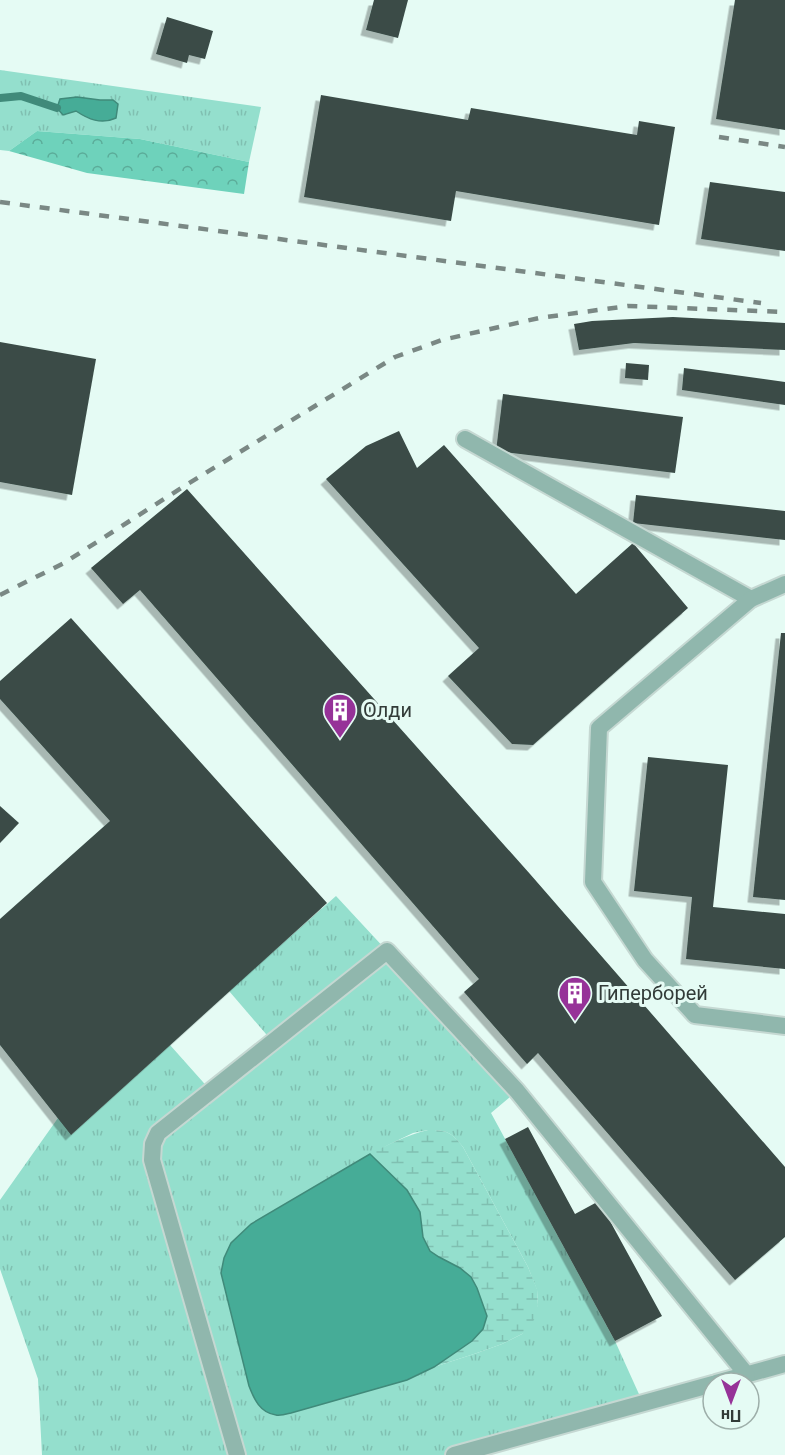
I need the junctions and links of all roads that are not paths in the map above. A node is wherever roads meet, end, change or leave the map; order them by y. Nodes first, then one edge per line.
1 (465, 440) dead end
2 (785, 584) edge
3 (751, 599) junction
4 (785, 1026) edge
5 (785, 1364) edge
6 (744, 1371) edge
7 (761, 1371) edge
8 (701, 1387) edge
9 (465, 1454) edge
10 (237, 1455) edge

1 - 3 lane
2 - 3 lane
3 - 4 lane
5 - 7 lane
6 - 10 lane
8 - 9 lane

